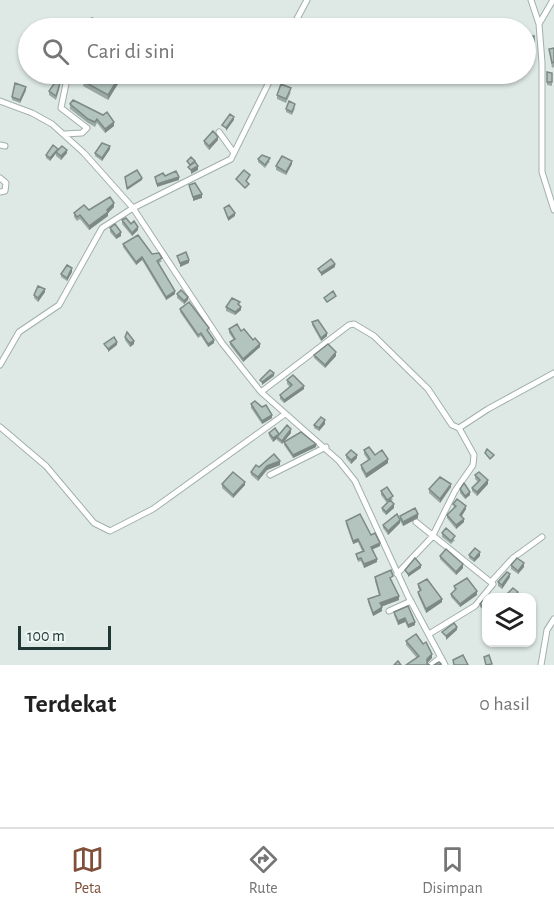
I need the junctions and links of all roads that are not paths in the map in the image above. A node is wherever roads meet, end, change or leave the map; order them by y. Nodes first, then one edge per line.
1 (307, 0) edge
2 (531, 0) edge
3 (553, 0) edge
4 (297, 18) edge
5 (539, 24) junction
6 (66, 84) edge
7 (268, 84) edge
8 (0, 101) edge
9 (219, 132) dead end
10 (65, 134) junction
11 (234, 153) junction
12 (0, 178) edge
13 (0, 192) edge
14 (134, 208) junction
15 (554, 210) edge
16 (0, 365) edge
17 (554, 373) edge
18 (261, 392) junction
19 (285, 414) junction
20 (0, 428) edge
21 (459, 428) junction
22 (326, 447) junction
23 (270, 476) dead end
24 (416, 522) dead end
25 (432, 537) junction
26 (542, 537) dead end
27 (397, 573) junction
28 (491, 582) junction
29 (411, 601) junction
30 (389, 610) dead end
31 (554, 618) edge
32 (429, 634) junction
33 (441, 657) junction
34 (431, 665) edge
35 (445, 665) edge
36 (541, 665) edge

1 - 4 street
2 - 5 street
3 - 5 street
5 - 15 street
6 - 10 street
7 - 11 street
8 - 10 street
9 - 11 street
10 - 14 street
11 - 14 street
12 - 13 street
14 - 16 street
14 - 18 street
17 - 21 street
18 - 19 street
18 - 21 street
19 - 20 street
19 - 22 street
21 - 25 street
22 - 23 street
22 - 27 street
24 - 25 street
25 - 27 street
25 - 28 street
26 - 28 street
27 - 29 street
28 - 32 street
29 - 30 street
29 - 32 street
31 - 36 street
32 - 33 street
33 - 34 street
33 - 35 street

